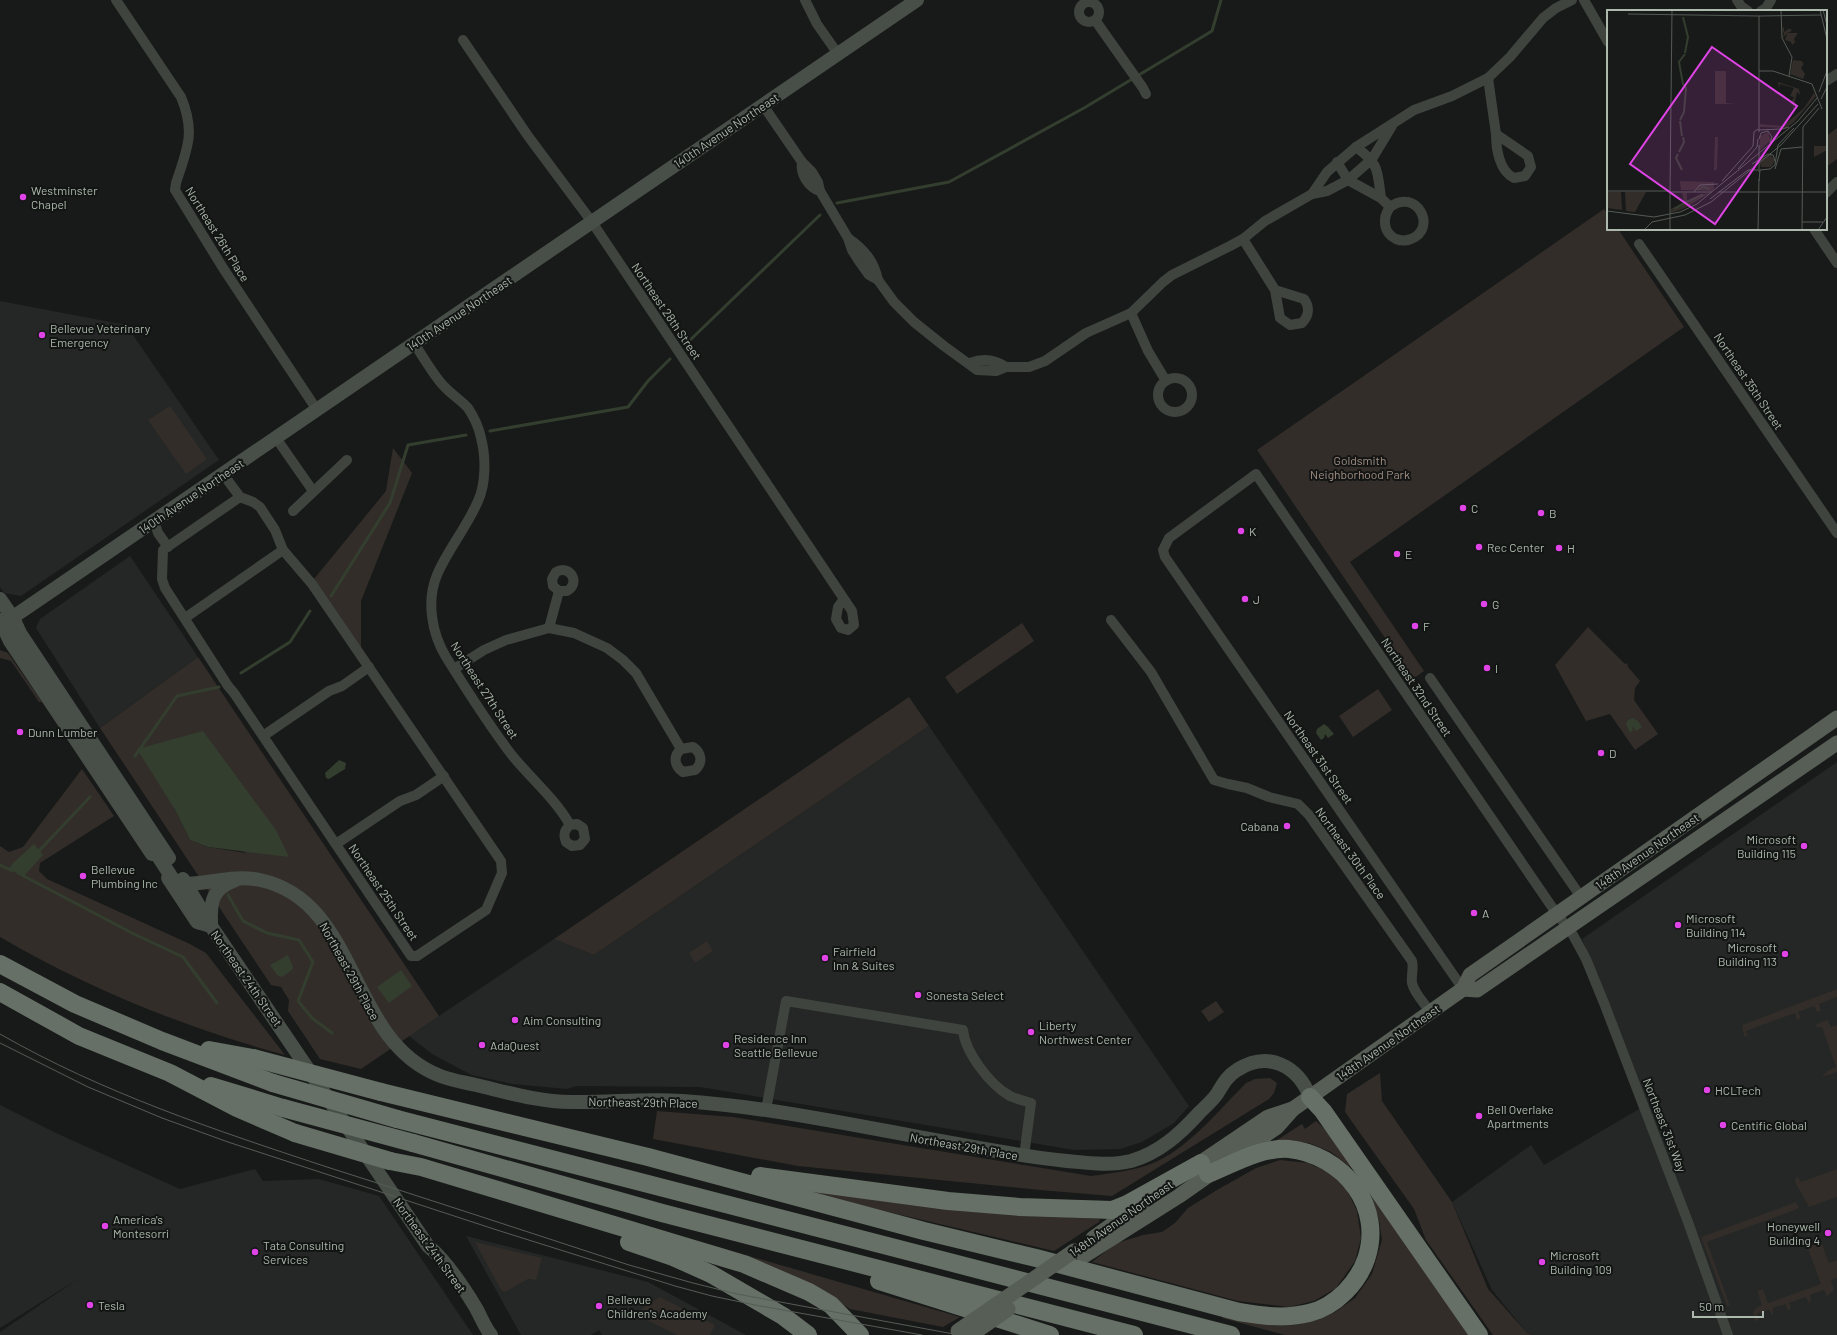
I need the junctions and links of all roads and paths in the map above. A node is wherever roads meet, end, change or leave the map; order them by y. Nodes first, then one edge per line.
1 (116, 0) edge
2 (805, 0) edge
3 (917, 0) edge
4 (1572, 0) edge
5 (1584, 0) edge
6 (1737, 0) edge
7 (1771, 0) edge
8 (1082, 2) edge
9 (1747, 10) edge
10 (1763, 10) edge
11 (463, 40) dead end
12 (1607, 40) edge
13 (838, 54) junction
14 (1837, 74) edge
15 (1488, 78) junction
16 (1827, 80) edge
17 (1146, 94) dead end
18 (762, 105) junction
19 (1392, 126) junction
20 (1496, 134) dead end
21 (1356, 147) junction
22 (1372, 159) junction
23 (1337, 162) junction
24 (1348, 180) junction
25 (1837, 182) edge
26 (1827, 192) edge
27 (1312, 194) junction
28 (1381, 198) junction
29 (1390, 207) dead end
30 (592, 222) junction
31 (1815, 230) edge
32 (1242, 239) junction
33 (1639, 244) dead end
34 (1837, 263) edge
35 (1275, 290) dead end
36 (1131, 313) junction
37 (414, 343) junction
38 (1166, 381) dead end
39 (317, 410) junction
40 (276, 438) junction
41 (347, 460) dead end
42 (222, 474) junction
43 (1256, 474) joint
44 (313, 492) junction
45 (240, 497) junction
46 (293, 511) dead end
47 (154, 520) junction
48 (1837, 533) edge
49 (168, 546) junction
50 (284, 550) junction
51 (559, 591) dead end
52 (0, 599) edge
53 (844, 599) dead end
54 (185, 618) junction
55 (1111, 620) dead end
56 (4, 622) edge
57 (549, 628) junction
58 (369, 667) junction
59 (454, 669) junction
60 (1430, 678) dead end
61 (1837, 718) edge
62 (263, 736) junction
63 (1837, 743) edge
64 (681, 749) dead end
65 (444, 776) junction
66 (570, 825) dead end
67 (336, 844) junction
68 (148, 847) junction
69 (242, 878) junction
70 (187, 884) junction
71 (1581, 897) junction
72 (1556, 914) junction
73 (211, 926) junction
74 (1568, 928) junction
75 (0, 964) edge
76 (1463, 989) junction
77 (0, 992) edge
78 (1431, 1013) junction
79 (162, 1042) junction
80 (170, 1073) junction
81 (1310, 1097) junction
82 (766, 1110) junction
83 (1024, 1156) junction
84 (648, 1157) junction
85 (1205, 1169) junction
86 (441, 1176) junction
87 (662, 1213) junction
88 (961, 1334) edge
89 (491, 1335) edge
90 (808, 1335) edge
91 (860, 1335) edge
92 (1050, 1335) edge
93 (1134, 1335) edge
94 (1231, 1335) edge
95 (1479, 1335) edge
96 (1728, 1335) edge

1 - 39 street, Northeast 26th Place
2 - 13 street
3 - 13 street, 140th Avenue Northeast
4 - 15 street
5 - 12 street
6 - 9 street
7 - 10 street
8 - 17 street
11 - 30 street, Northeast 28th Street
13 - 18 street, 140th Avenue Northeast
14 - 16 street
15 - 19 street
15 - 20 street
18 - 30 street, 140th Avenue Northeast
18 - 36 street
19 - 21 street
19 - 22 street
21 - 22 street
21 - 23 street
22 - 24 street
22 - 28 street
23 - 24 street
23 - 27 street
24 - 27 street
24 - 28 street
25 - 26 street
27 - 32 street
28 - 29 street
30 - 37 street, 140th Avenue Northeast
30 - 53 street, Northeast 28th Street
31 - 34 street
32 - 35 street
32 - 36 street
33 - 48 street, Northeast 35th Street
36 - 38 street
37 - 39 street, 140th Avenue Northeast
37 - 59 street, Northeast 27th Street
39 - 40 street, 140th Avenue Northeast
40 - 42 street, 140th Avenue Northeast
40 - 44 street
41 - 44 street
42 - 45 street, Northeast 25th Street
42 - 47 street, 140th Avenue Northeast
43 - 72 street, Northeast 32nd Street
43 - 76 street, Northeast 31st Street
44 - 46 street
45 - 49 street
45 - 50 street, Northeast 25th Street
47 - 49 street
47 - 56 street, 140th Avenue Northeast
49 - 54 street, Northeast 25th Street
50 - 54 street
50 - 58 street, Northeast 25th Street
51 - 57 street
52 - 56 street, Northeast 24th Street
54 - 62 street, Northeast 25th Street
55 - 78 street, Northeast 30th Place
56 - 68 street, Northeast 24th Street
56 - 70 street
57 - 59 street
57 - 64 street
58 - 62 street
58 - 65 street, Northeast 25th Street
59 - 66 street, Northeast 27th Street
60 - 71 street, Northeast 32nd Street
61 - 71 main road, 148th Avenue Northeast
62 - 67 street, Northeast 25th Street
63 - 74 main road, 148th Avenue Northeast
65 - 67 street
65 - 67 street, Northeast 25th Street
68 - 70 street
68 - 73 street, Northeast 24th Street
69 - 70 street, Northeast 29th Place
69 - 73 street
69 - 82 street, Northeast 29th Place
70 - 73 street
71 - 72 main road, 148th Avenue Northeast
72 - 74 street, Northeast 32nd Street
72 - 76 main road, 148th Avenue Northeast
73 - 89 street, Northeast 24th Street
74 - 76 main road, 148th Avenue Northeast
74 - 96 street, Northeast 31st Way
75 - 79 highway
76 - 78 main road, 148th Avenue Northeast
77 - 80 highway
78 - 81 main road, 148th Avenue Northeast
79 - 84 highway, bridge
79 - 94 highway, bridge
80 - 86 highway, bridge
80 - 87 highway, bridge
81 - 83 street, Northeast 29th Place
81 - 85 main road, 148th Avenue Northeast
81 - 95 highway
82 - 83 street, Northeast 29th Place
82 - 83 street
84 - 85 highway
84 - 85 highway
85 - 88 main road, 148th Avenue Northeast, bridge
86 - 90 highway
86 - 91 highway
87 - 92 highway
87 - 93 highway

